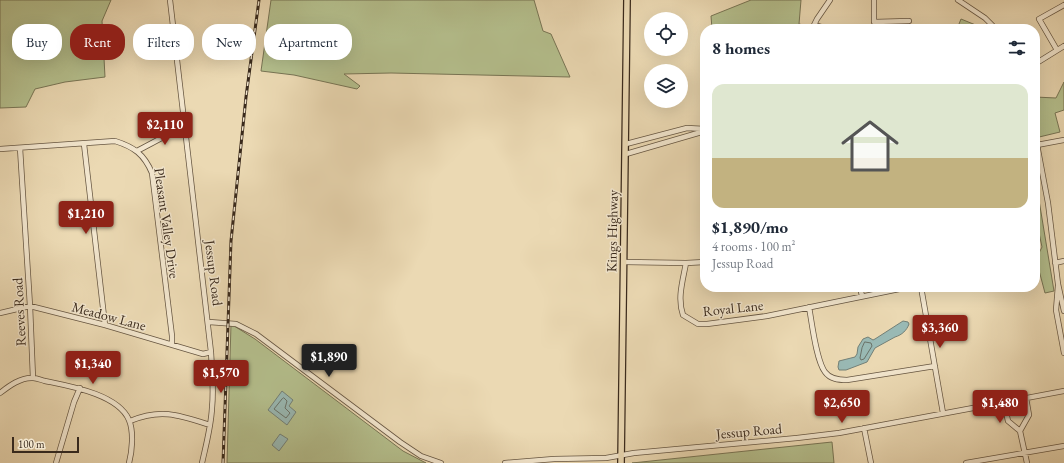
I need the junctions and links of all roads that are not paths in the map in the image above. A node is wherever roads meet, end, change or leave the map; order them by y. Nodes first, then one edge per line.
1 (170, 0) edge
2 (627, 0) edge
3 (822, 0) edge
4 (874, 0) edge
5 (958, 0) edge
6 (829, 2) edge
7 (1064, 5) edge
8 (909, 21) dead end
9 (815, 24) edge
10 (991, 24) edge
11 (1064, 46) edge
12 (1057, 50) junction
13 (1040, 61) edge
14 (186, 125) junction
15 (700, 129) edge
16 (700, 132) edge
17 (1064, 140) edge
18 (84, 144) junction
19 (626, 144) junction
20 (1040, 144) edge
21 (20, 148) junction
22 (0, 149) edge
23 (137, 151) junction
24 (626, 154) junction
25 (1040, 160) edge
26 (1064, 261) edge
27 (624, 262) junction
28 (700, 262) edge
29 (686, 263) junction
30 (1055, 263) junction
31 (1058, 284) junction
32 (861, 292) edge
33 (883, 292) edge
34 (922, 292) edge
35 (862, 296) junction
36 (30, 306) junction
37 (810, 307) junction
38 (1064, 311) edge
39 (0, 313) edge
40 (209, 322) junction
41 (105, 325) junction
42 (172, 345) junction
43 (211, 352) junction
44 (1064, 353) edge
45 (935, 366) junction
46 (33, 378) junction
47 (80, 388) junction
48 (1064, 391) edge
49 (0, 393) edge
50 (1026, 398) junction
51 (1004, 403) junction
52 (943, 413) junction
53 (130, 421) junction
54 (210, 425) junction
55 (864, 428) junction
56 (1020, 431) junction
57 (1064, 446) edge
58 (1025, 453) junction
59 (621, 456) junction
60 (56, 463) edge
61 (128, 463) edge
62 (202, 463) edge
63 (441, 463) edge
64 (505, 463) edge
65 (621, 463) edge
66 (871, 463) edge
67 (966, 463) edge
68 (1027, 463) edge

1 - 14 street, Jessup Road
2 - 19 main road, Kings Highway
3 - 6 street
4 - 8 street
5 - 10 street
6 - 9 street
7 - 12 street
11 - 12 street
12 - 13 street
14 - 23 street
14 - 40 street, Jessup Road
15 - 19 street
16 - 24 street
17 - 20 street
18 - 21 street, Pleasant Valley Drive
18 - 23 street, Pleasant Valley Drive
18 - 41 street
19 - 24 main road, Kings Highway
21 - 22 street, Pleasant Valley Drive
21 - 36 street, Reeves Road
23 - 42 street, Pleasant Valley Drive
24 - 27 main road, Kings Highway
25 - 30 street
26 - 30 street
27 - 29 street
27 - 59 main road, Kings Highway
28 - 29 street
29 - 37 street, Royal Lane
30 - 31 street
31 - 38 street
31 - 44 street
32 - 35 street
33 - 35 street, Royal Lane
34 - 45 street
35 - 37 street, Royal Lane
36 - 39 street, Meadow Lane
36 - 41 street, Meadow Lane
36 - 46 street, Reeves Road
37 - 45 street
40 - 43 street
40 - 63 street, Jessup Road
41 - 42 street, Meadow Lane
42 - 43 street, Meadow Lane
43 - 54 street
45 - 52 street
46 - 47 street
46 - 49 street
47 - 53 street
47 - 60 street
48 - 50 street, Jessup Road
50 - 51 street, Jessup Road
50 - 56 street
51 - 52 street, Jessup Road
51 - 56 street
52 - 55 street, Jessup Road
53 - 54 street
53 - 61 street
54 - 62 street
55 - 59 street, Jessup Road
55 - 66 street
56 - 58 street
57 - 58 street
58 - 67 street
58 - 68 street
59 - 64 street, Jessup Road
59 - 65 main road, Kings Highway

